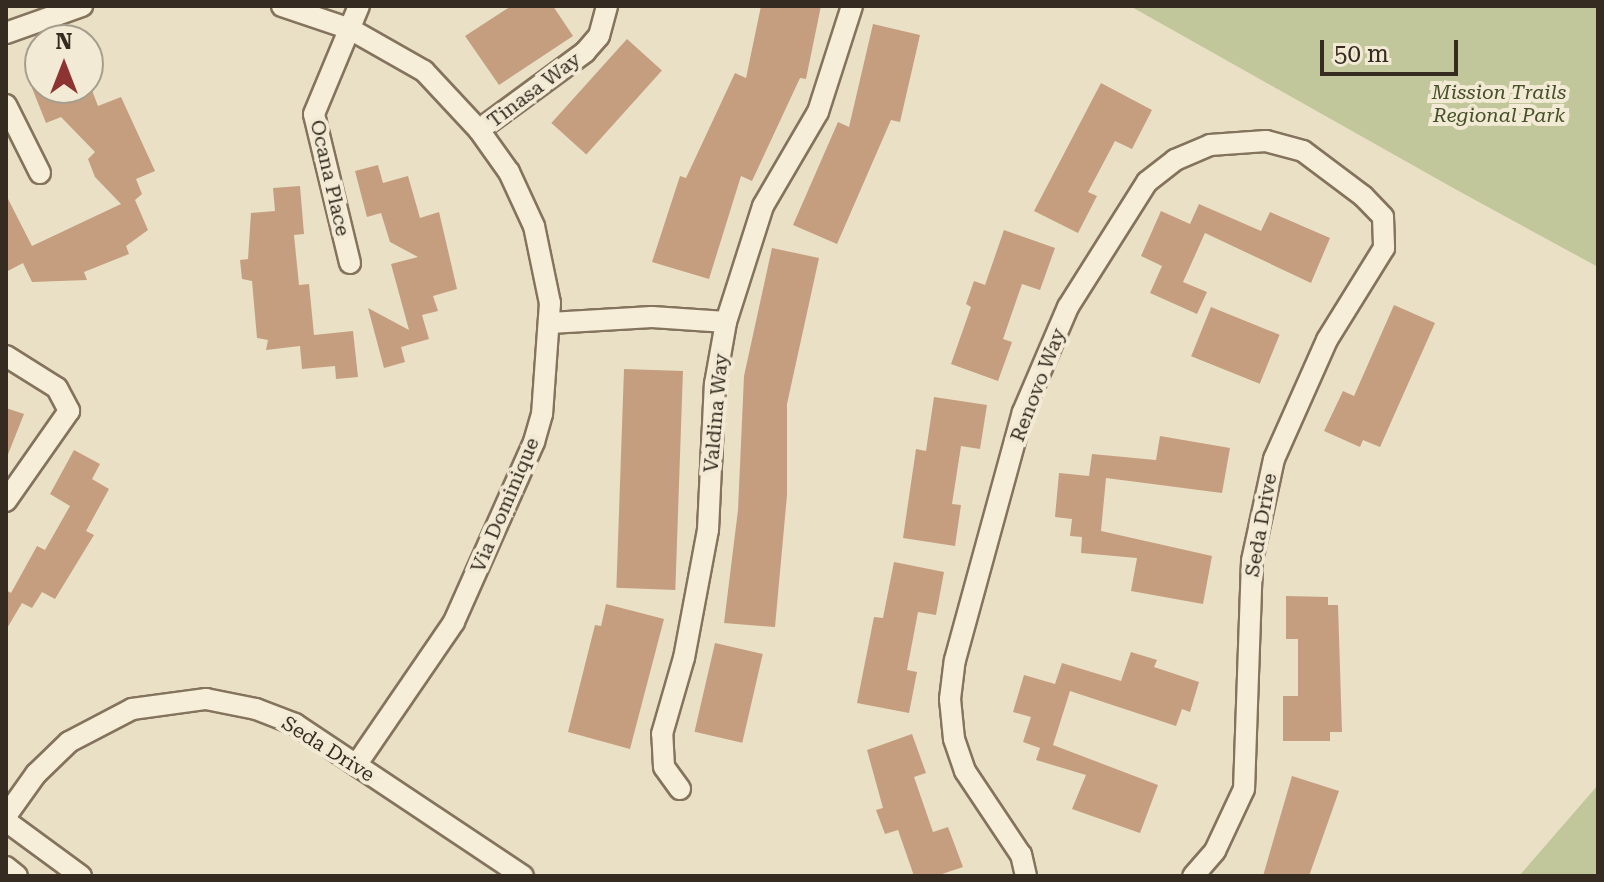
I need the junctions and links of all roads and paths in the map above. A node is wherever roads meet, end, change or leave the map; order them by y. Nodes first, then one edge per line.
1 (82, 6) edge
2 (282, 6) edge
3 (359, 6) edge
4 (607, 6) edge
5 (852, 6) edge
6 (350, 29) junction
7 (6, 33) edge
8 (6, 105) edge
9 (479, 130) junction
10 (40, 173) dead end
11 (1363, 196) joint
12 (350, 263) dead end
13 (726, 322) junction
14 (550, 323) junction
15 (6, 356) edge
16 (6, 501) edge
17 (356, 765) junction
18 (680, 789) dead end
19 (6, 818) edge
20 (6, 867) edge
21 (17, 876) edge
22 (81, 876) edge
23 (523, 876) edge
24 (1026, 876) edge
25 (1193, 876) edge

1 - 7 street
2 - 6 street, Via Dominique
3 - 6 street, Ocana Place
4 - 9 street, Tinasa Way
5 - 13 street, Valdina Way
6 - 9 street, Via Dominique
6 - 12 street, Ocana Place
8 - 10 street
9 - 14 street, Via Dominique
11 - 24 street, Renovo Way
11 - 25 street, Seda Drive
13 - 14 street
13 - 18 street, Valdina Way
14 - 17 street, Via Dominique
15 - 16 street
17 - 19 street, Seda Drive
17 - 23 street, Seda Drive
19 - 22 street
20 - 21 street

